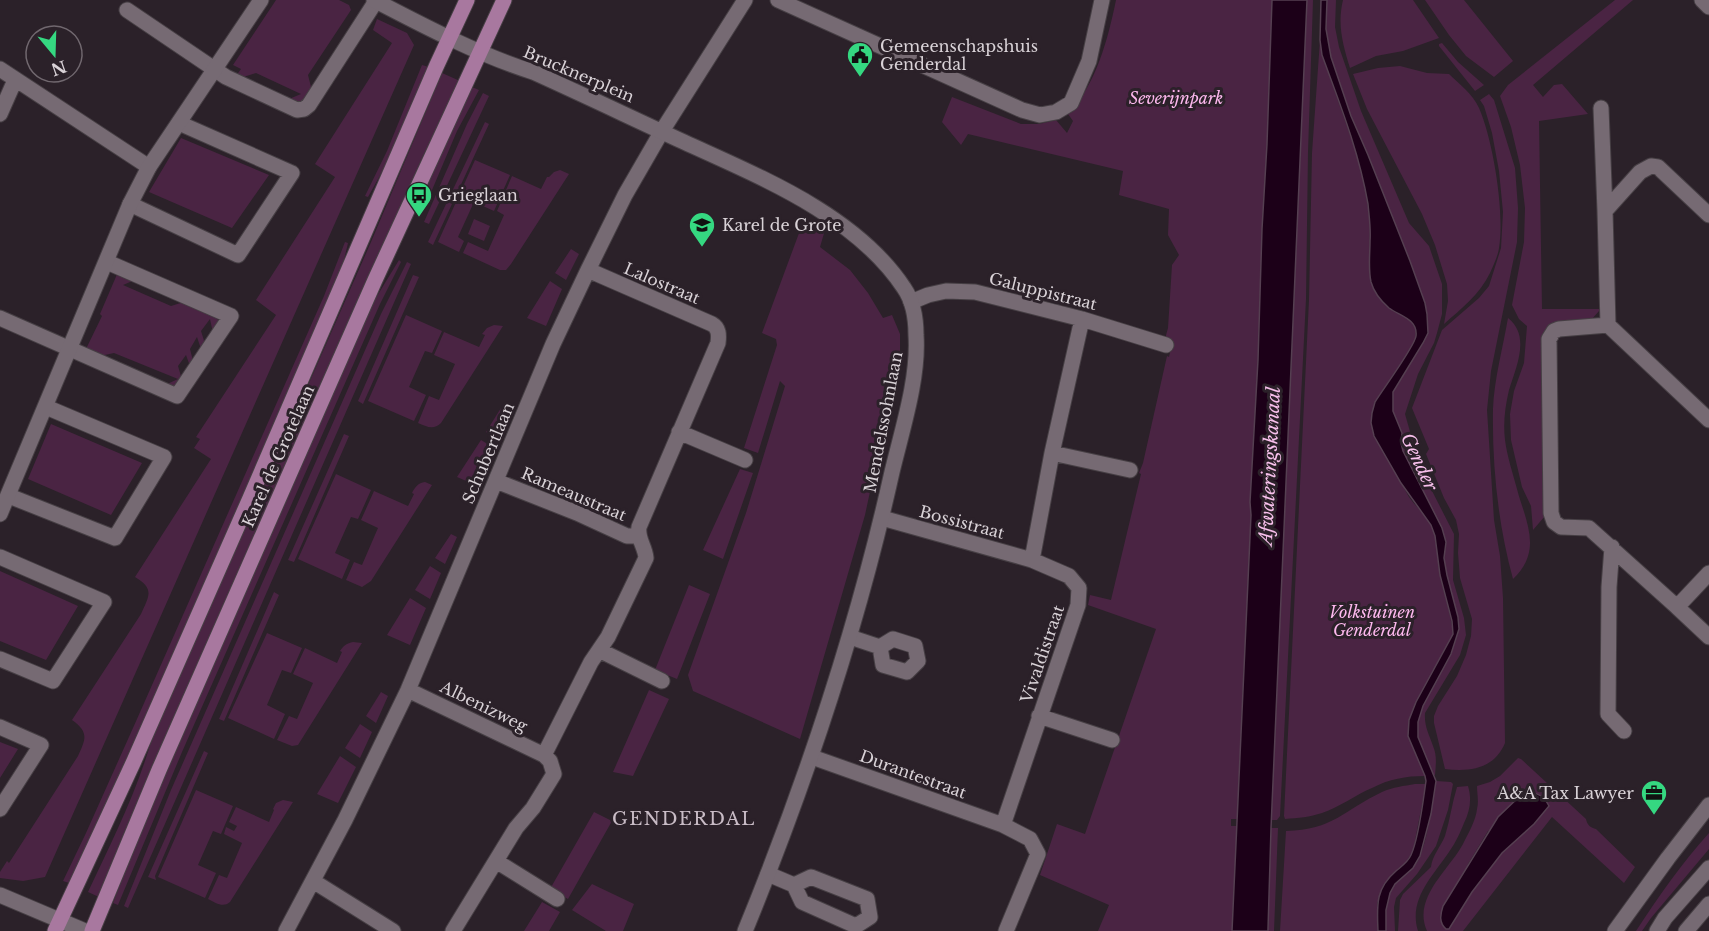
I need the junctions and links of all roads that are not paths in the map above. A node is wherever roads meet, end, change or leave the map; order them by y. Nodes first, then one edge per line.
1 (261, 0) edge
2 (375, 0) edge
3 (467, 0) edge
4 (504, 0) edge
5 (745, 0) edge
6 (778, 0) edge
7 (1102, 0) edge
8 (1702, 0) edge
9 (1709, 7) edge
10 (127, 10) dead end
11 (450, 37) junction
12 (481, 52) junction
13 (0, 69) edge
14 (214, 69) junction
15 (15, 80) junction
16 (1600, 108) dead end
17 (0, 114) edge
18 (179, 123) junction
19 (662, 131) junction
20 (149, 167) junction
21 (130, 204) junction
22 (1605, 211) junction
23 (1709, 215) edge
24 (106, 262) junction
25 (588, 270) junction
26 (911, 302) junction
27 (0, 318) edge
28 (1082, 319) junction
29 (1608, 325) junction
30 (1166, 345) dead end
31 (70, 350) junction
32 (46, 406) junction
33 (1709, 420) edge
34 (679, 432) junction
35 (1052, 453) junction
36 (745, 460) dead end
37 (1130, 470) dead end
38 (496, 481) junction
39 (9, 496) junction
40 (0, 514) edge
41 (882, 518) junction
42 (638, 536) junction
43 (1611, 547) junction
44 (0, 557) edge
45 (1032, 560) junction
46 (1709, 573) edge
47 (1677, 607) junction
48 (850, 637) junction
49 (1709, 638) edge
50 (880, 646) dead end
51 (599, 650) junction
52 (0, 659) edge
53 (662, 681) dead end
54 (408, 690) junction
55 (1039, 716) junction
56 (0, 727) edge
57 (1624, 731) dead end
58 (1112, 740) dead end
59 (544, 755) junction
60 (812, 757) junction
61 (1709, 804) edge
62 (0, 809) edge
63 (1003, 825) junction
64 (496, 861) junction
65 (1709, 868) edge
66 (768, 874) junction
67 (313, 881) junction
68 (794, 885) junction
69 (0, 895) edge
70 (557, 899) dead end
71 (1709, 904) edge
72 (58, 926) edge
73 (85, 931) edge
74 (92, 931) edge
75 (286, 931) edge
76 (393, 931) edge
77 (453, 931) edge
78 (745, 931) edge
79 (1006, 931) edge
80 (1615, 931) edge
81 (1657, 931) edge
82 (1686, 931) edge

1 - 14 street
2 - 11 street
2 - 14 street
3 - 11 main road, Karel de Grotelaan
4 - 12 main road, Karel de Grotelaan
5 - 19 street, Schubertlaan
6 - 7 street
8 - 9 street
10 - 14 street
11 - 12 street
11 - 72 main road, Karel de Grotelaan
12 - 19 street, Brucknerplein
12 - 74 main road, Karel de Grotelaan
13 - 15 street
14 - 18 street
15 - 17 street
15 - 20 street
16 - 22 street
18 - 20 street
18 - 21 street
19 - 25 street, Schubertlaan
19 - 26 street, Mendelssohnlaan
20 - 21 street
21 - 24 street
22 - 23 street
22 - 29 street
24 - 31 street
24 - 31 street
25 - 34 street, Lalostraat
25 - 38 street, Schubertlaan
26 - 28 street, Galuppistraat
26 - 41 street, Mendelssohnlaan
27 - 31 street
28 - 30 street, Galuppistraat
28 - 35 street
29 - 33 street
29 - 43 street
31 - 32 street
32 - 39 street
32 - 39 street
34 - 36 street
34 - 42 street
35 - 37 street
35 - 45 street
38 - 42 street, Rameaustraat
38 - 54 street, Schubertlaan
39 - 40 street
41 - 45 street, Bossistraat
41 - 48 street, Mendelssohnlaan
42 - 51 street
43 - 47 street
43 - 57 street
44 - 52 street
45 - 55 street, Vivaldistraat
46 - 47 street
47 - 49 street
48 - 50 street
48 - 60 street, Mendelssohnlaan
51 - 53 street
51 - 59 street
54 - 59 street, Albenizweg
54 - 67 street, Schubertlaan
55 - 58 street, Vivaldistraat
55 - 63 street, Vivaldistraat
56 - 62 street
59 - 64 street
60 - 63 street, Durantestraat
60 - 66 street, Mendelssohnlaan
61 - 80 street
63 - 79 street
64 - 70 street
64 - 77 street
65 - 81 street
66 - 68 street
66 - 78 street, Mendelssohnlaan
67 - 75 street, Schubertlaan
67 - 76 street
68 - 68 street
69 - 72 street
71 - 82 street
72 - 73 street

